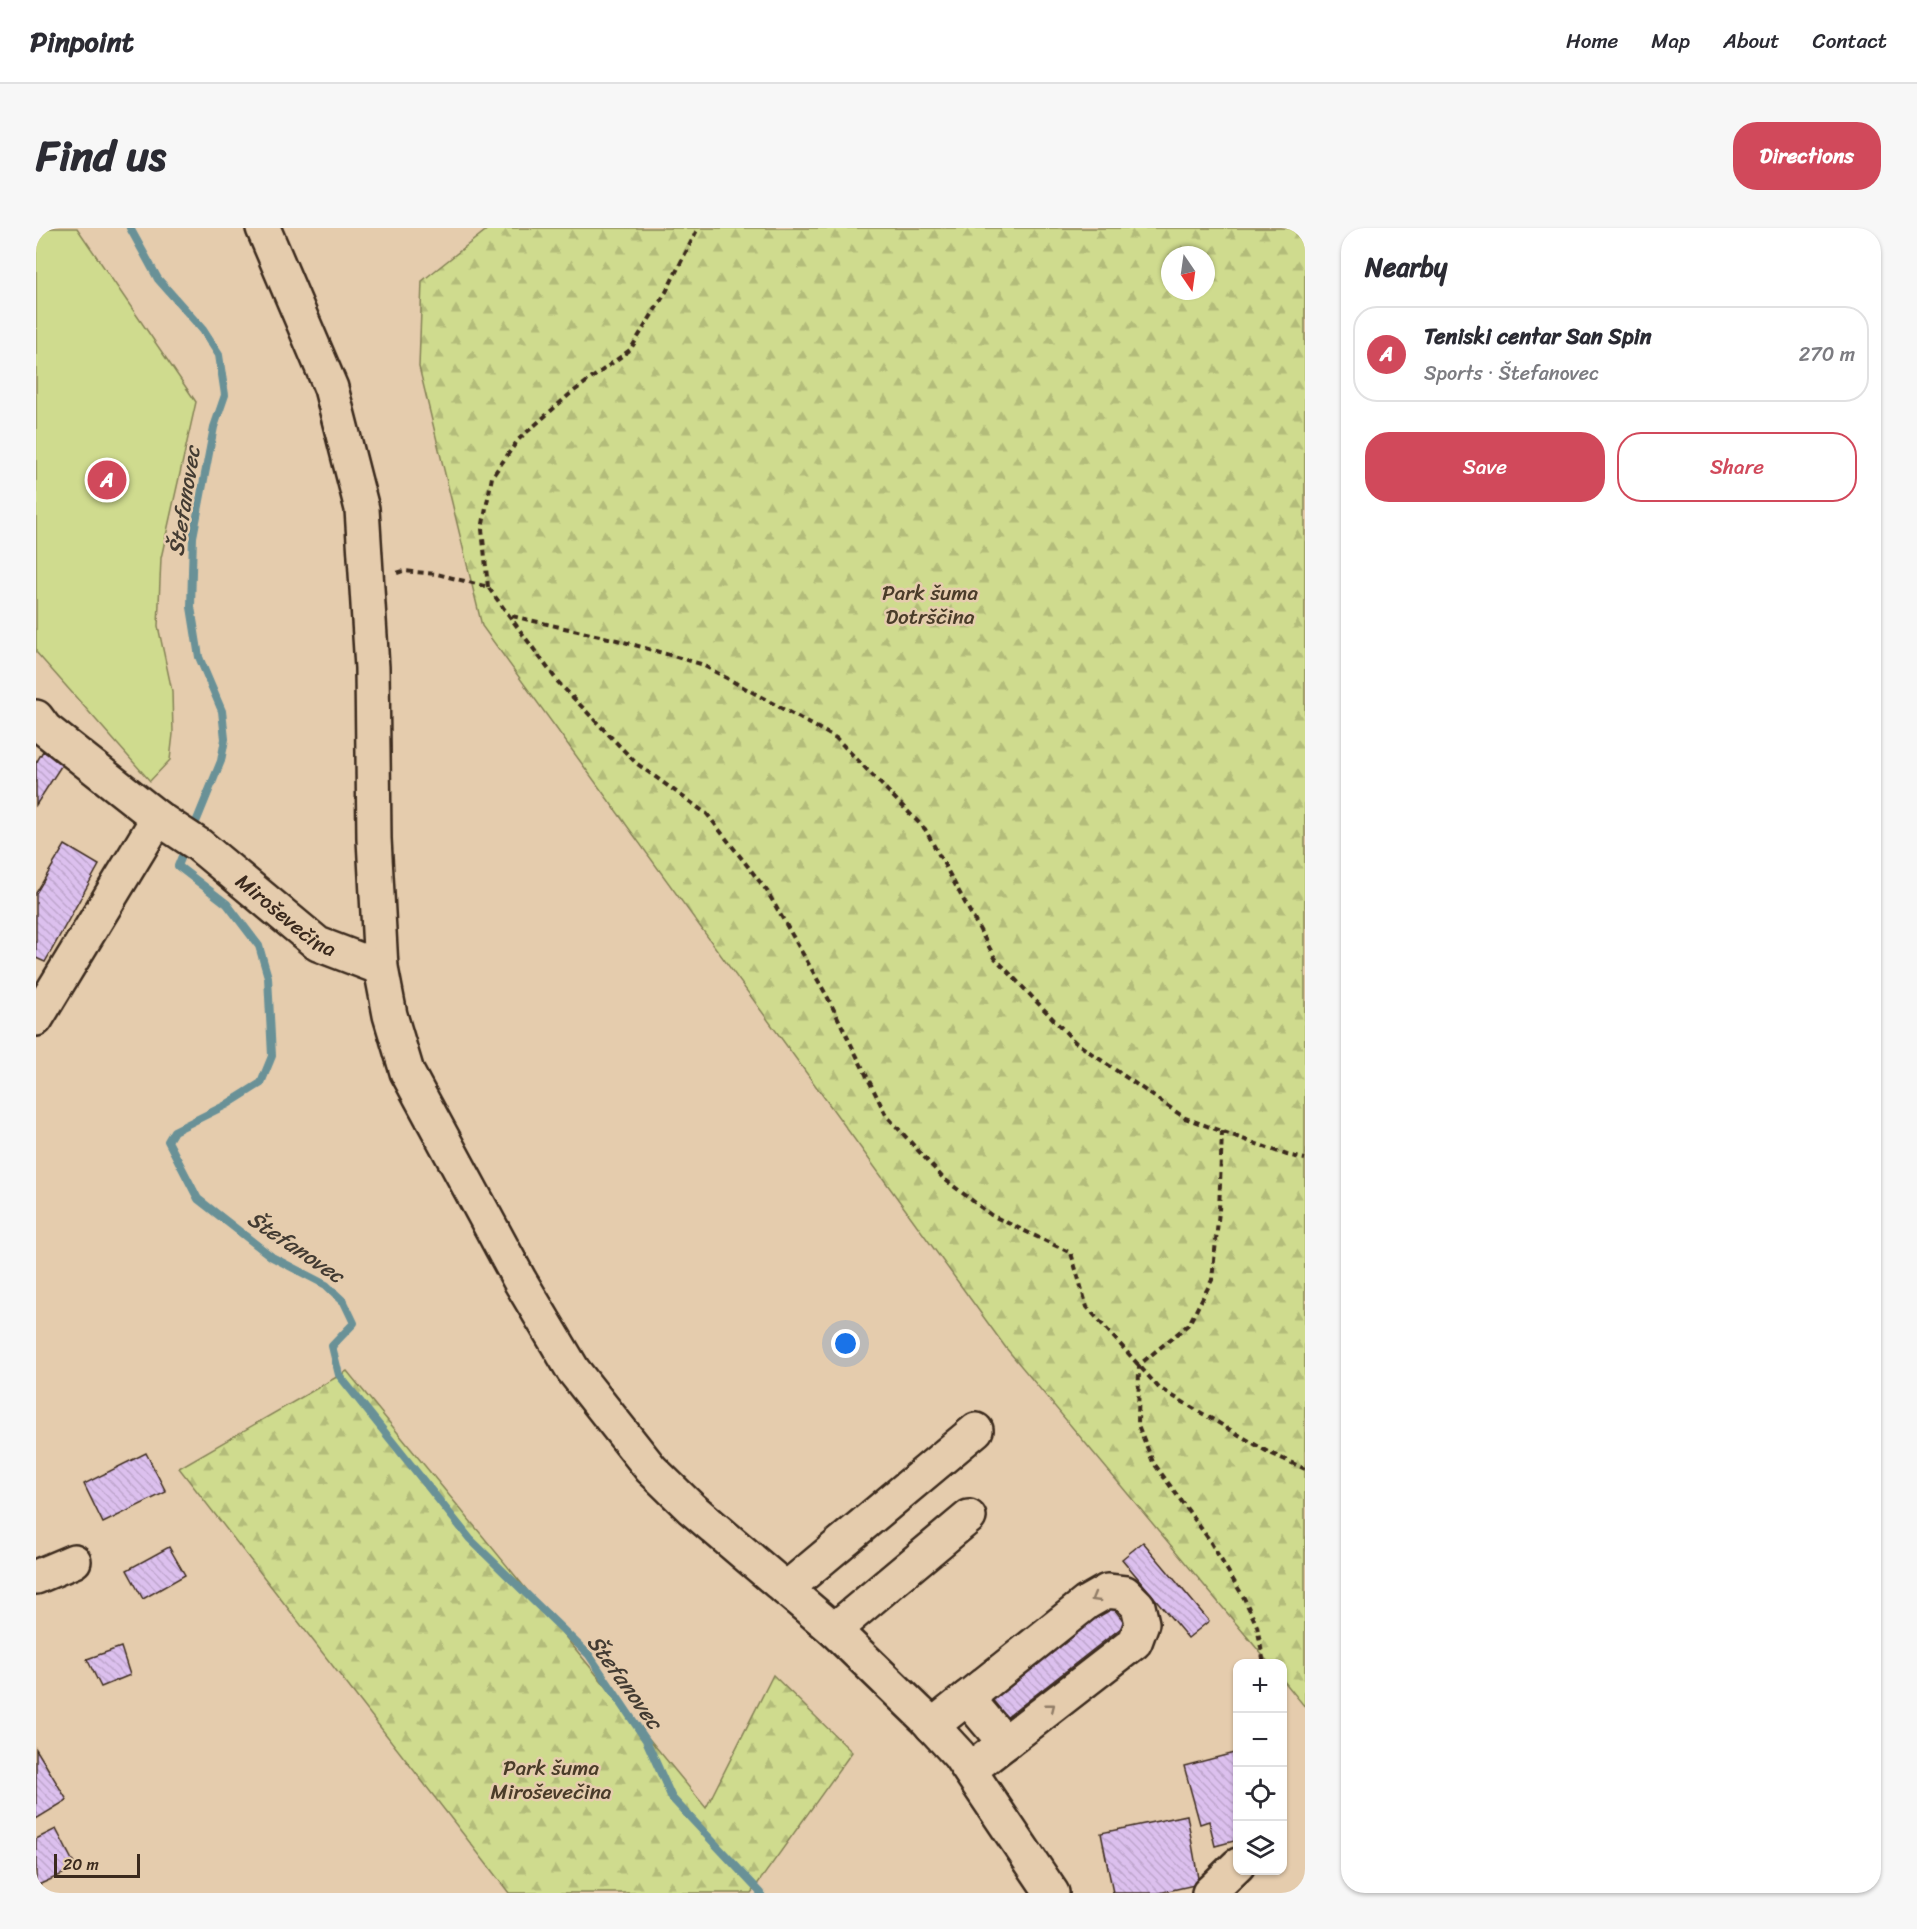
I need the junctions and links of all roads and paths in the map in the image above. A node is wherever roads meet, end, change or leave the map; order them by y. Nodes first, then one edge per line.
1 (263, 228) edge
2 (698, 228) edge
3 (366, 583) junction
4 (488, 587) junction
5 (511, 616) junction
6 (36, 717) edge
7 (178, 832) junction
8 (381, 968) junction
9 (36, 1019) edge
10 (1222, 1131) junction
11 (1305, 1159) edge
12 (1139, 1365) junction
13 (976, 1430) dead end
14 (1305, 1469) edge
15 (969, 1516) dead end
16 (74, 1561) dead end
17 (36, 1577) edge
18 (786, 1589) junction
19 (834, 1630) junction
20 (1263, 1659) edge
21 (967, 1698) junction
22 (932, 1726) junction
23 (1005, 1743) junction
24 (970, 1770) junction
25 (1233, 1870) edge
26 (1052, 1893) edge
27 (1209, 1893) edge

1 - 3 street
2 - 4 path
3 - 4 path
3 - 8 street
4 - 5 path
5 - 10 path
5 - 12 path
6 - 7 street, Miroševečina
7 - 8 street, Miroševečina
7 - 9 street
8 - 18 street
10 - 11 path
10 - 12 path
12 - 14 path
12 - 20 path
13 - 18 street
15 - 19 street
16 - 17 street
18 - 19 street
19 - 22 street
21 - 22 street
21 - 23 street
23 -> 21 street
22 - 24 street
23 - 24 street
24 - 26 street
25 - 27 street

